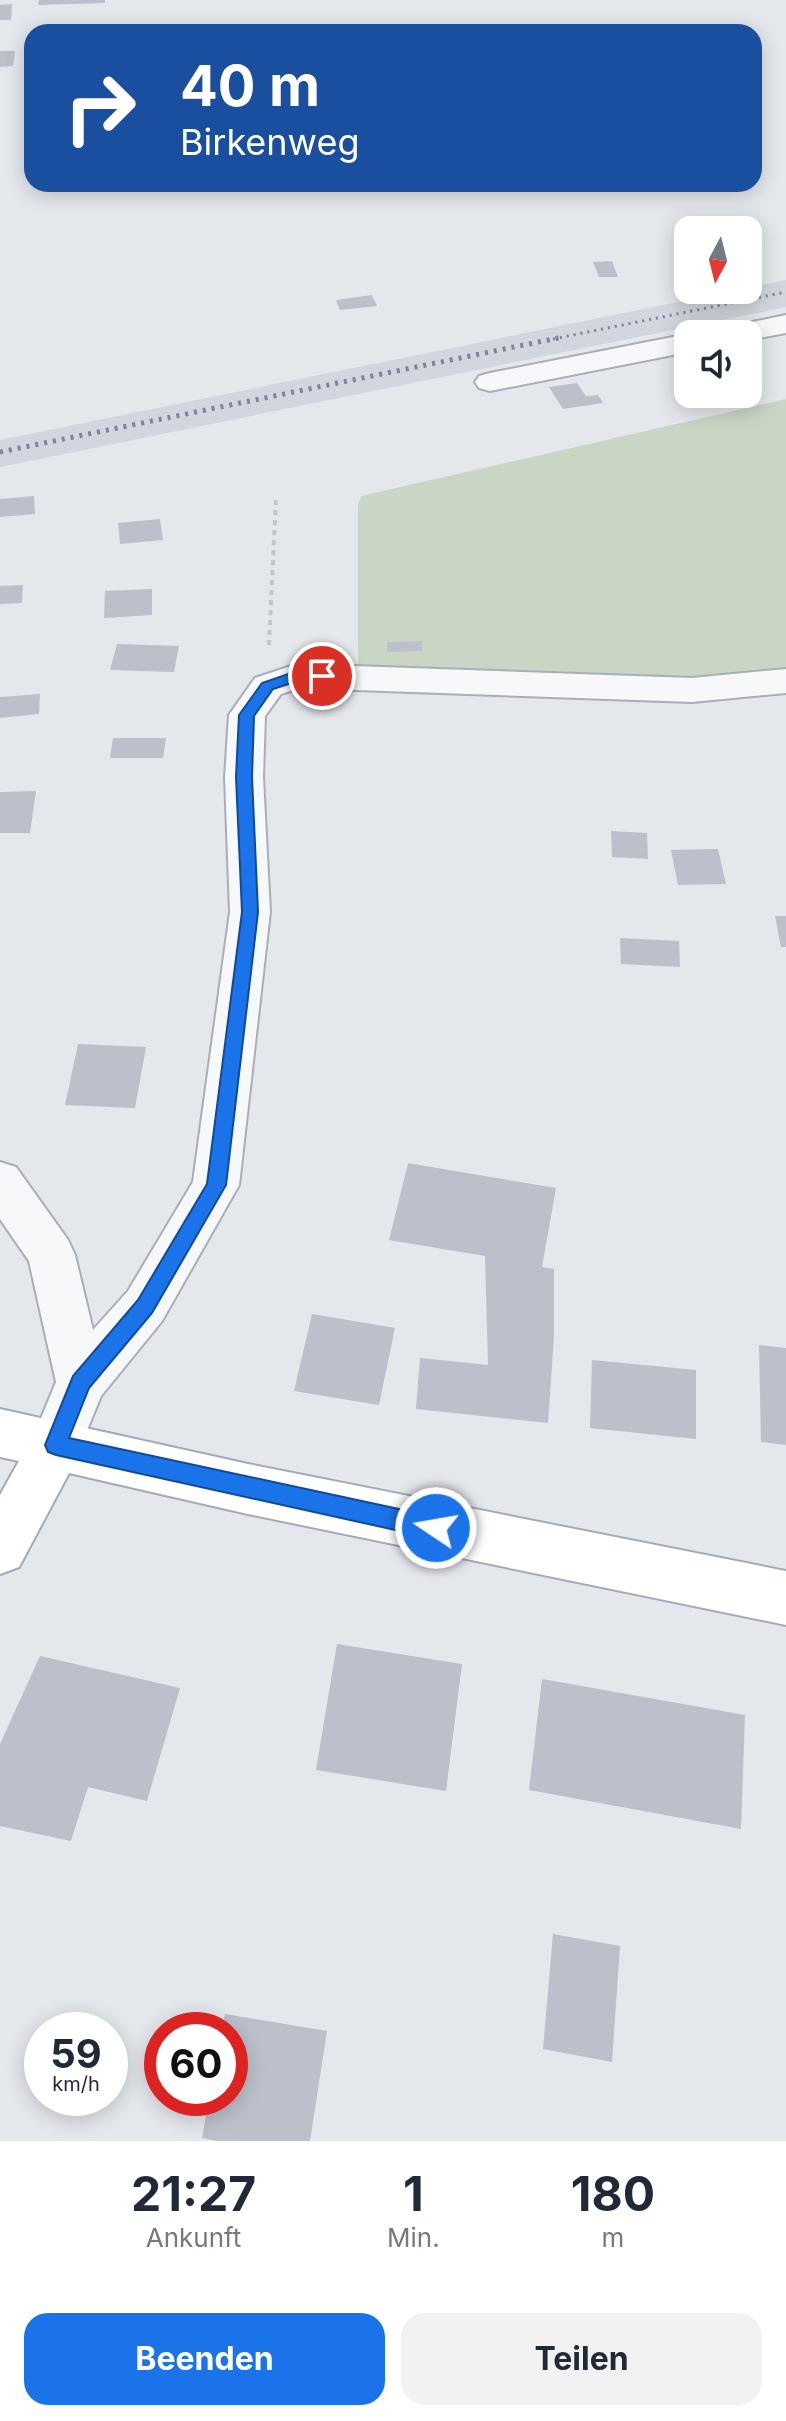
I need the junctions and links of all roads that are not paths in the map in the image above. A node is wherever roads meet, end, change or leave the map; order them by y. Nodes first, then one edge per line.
1 (786, 324) edge
2 (762, 329) edge
3 (674, 346) edge
4 (490, 382) dead end
5 (786, 681) edge
6 (0, 1181) edge
7 (81, 1382) junction
8 (0, 1433) edge
9 (56, 1445) junction
10 (0, 1548) edge
11 (786, 1598) edge

1 - 2 street
3 - 4 street
5 - 7 street
6 - 7 street
7 - 9 street
8 - 9 main road
9 - 10 main road
9 - 11 main road

